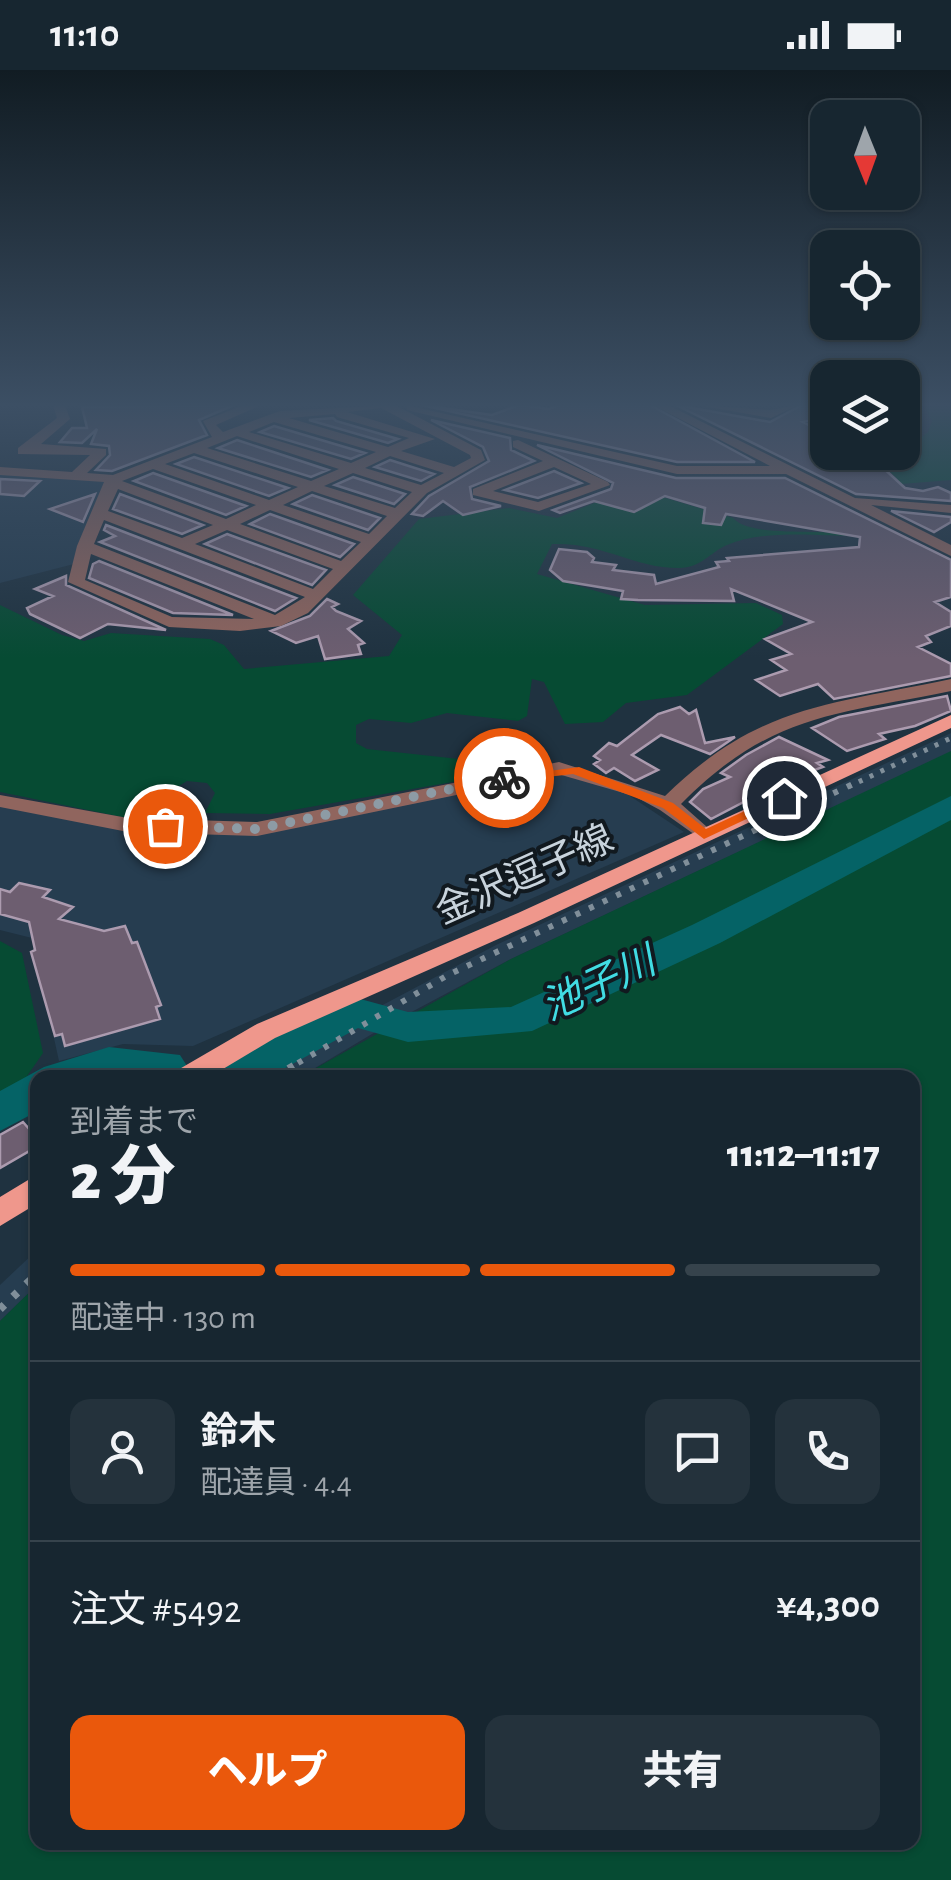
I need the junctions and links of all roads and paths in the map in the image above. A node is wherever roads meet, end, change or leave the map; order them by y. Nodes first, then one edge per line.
1 (109, 489) edge
2 (135, 489) edge
3 (224, 489) edge
4 (303, 489) edge
5 (322, 489) edge
6 (484, 489) edge
7 (590, 489) edge
8 (828, 489) edge
9 (422, 490) edge
10 (846, 498) junction
11 (269, 505) junction
12 (951, 509) edge
13 (98, 512) junction
14 (397, 514) junction
15 (227, 524) junction
16 (371, 540) junction
17 (182, 544) junction
18 (85, 546) junction
19 (951, 550) edge
20 (134, 566) junction
21 (343, 567) junction
22 (315, 595) junction
23 (274, 622) junction
24 (951, 685) edge
25 (951, 721) edge
26 (0, 801) edge
27 (668, 806) junction
28 (704, 835) junction
29 (199, 1070) edge
30 (30, 1192) edge
31 (0, 1214) edge

1 - 13 street
2 - 15 street
3 - 11 street
4 - 11 street
5 - 14 street
6 - 7 street
8 - 10 street
9 - 14 street
10 - 12 street
10 - 19 street
11 - 15 street
11 - 16 street
13 - 17 street
13 - 18 street
14 - 16 street
15 - 17 street
15 - 21 street
16 - 21 street
17 - 20 street
17 - 22 street
18 - 20 street
18 - 23 street
20 - 23 street
21 - 22 street
22 - 23 street
24 - 27 street
25 - 28 main road, 金沢逗子線
26 - 27 street
27 - 28 street
28 - 29 main road, 金沢逗子線
30 - 31 main road

